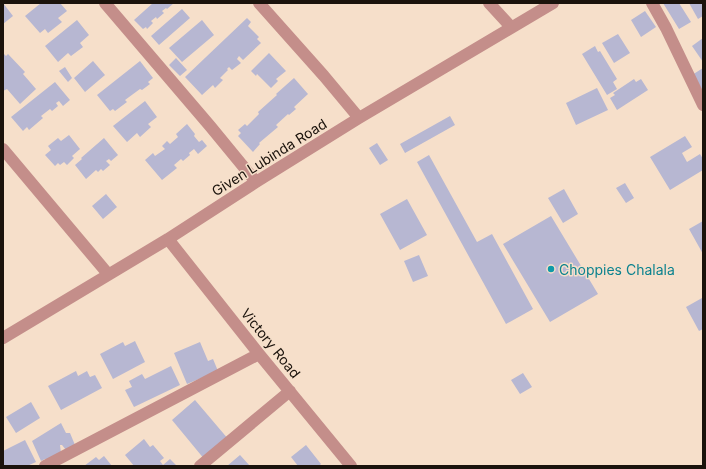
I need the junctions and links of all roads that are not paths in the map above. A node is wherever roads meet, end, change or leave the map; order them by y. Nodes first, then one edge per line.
1 (105, 3) edge
2 (259, 3) edge
3 (490, 3) edge
4 (553, 3) edge
5 (652, 3) edge
6 (511, 27) junction
7 (703, 105) edge
8 (359, 118) junction
9 (3, 149) edge
10 (256, 182) junction
11 (168, 238) junction
12 (108, 274) junction
13 (3, 338) edge
14 (259, 354) junction
15 (290, 391) junction
16 (45, 466) edge
17 (200, 466) edge
18 (351, 466) edge

1 - 10 street
2 - 8 street
3 - 6 street
4 - 6 street, Given Lubinda Road
5 - 7 street
6 - 8 street, Given Lubinda Road
8 - 10 street, Given Lubinda Road
9 - 12 street
10 - 11 street, Given Lubinda Road
11 - 12 street, Given Lubinda Road
11 - 14 street, Victory Road
12 - 13 street, Given Lubinda Road
14 - 15 street, Victory Road
14 - 16 street
15 - 17 street
15 - 18 street, Victory Road

